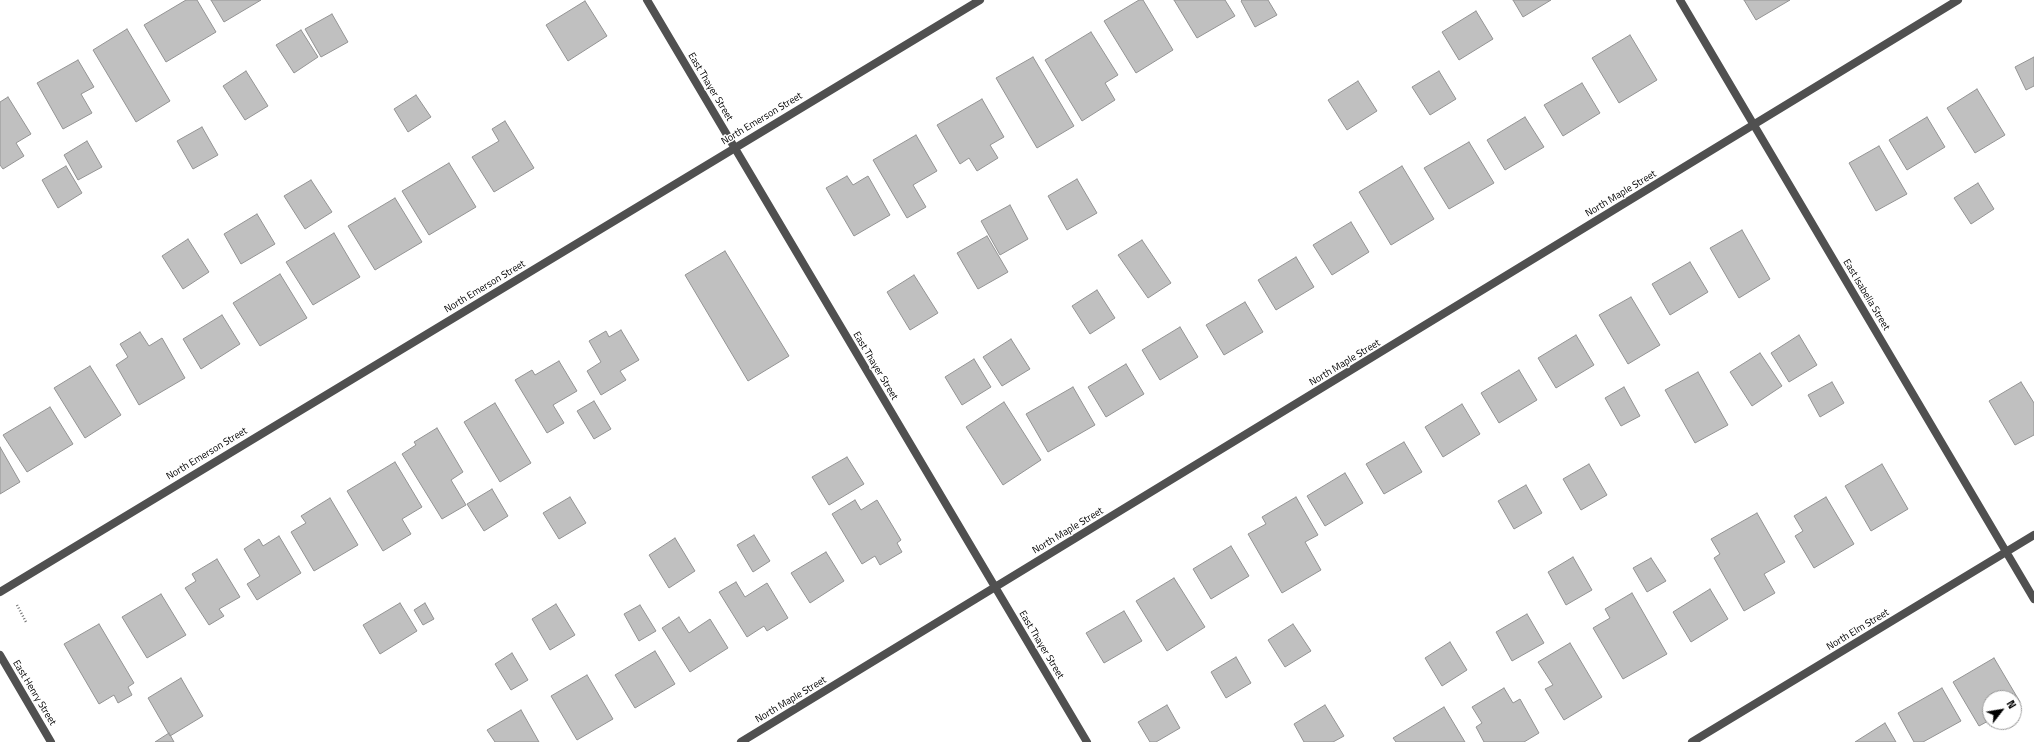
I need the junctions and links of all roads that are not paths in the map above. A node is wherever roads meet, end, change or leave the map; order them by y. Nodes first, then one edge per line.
1 (647, 0) edge
2 (980, 0) edge
3 (1680, 0) edge
4 (1958, 0) edge
5 (1754, 124) junction
6 (734, 148) junction
7 (2034, 535) edge
8 (2006, 552) junction
9 (995, 587) junction
10 (0, 592) edge
11 (2034, 599) edge
12 (0, 655) edge
13 (51, 742) edge
14 (742, 742) edge
15 (1087, 742) edge
16 (1692, 742) edge

1 - 6 street, East Thayer Street
2 - 6 street, North Emerson Street
3 - 5 street, East Isabella Street
4 - 5 street, North Maple Street
5 - 8 street, East Isabella Street
5 - 9 street, North Maple Street
6 - 9 street, East Thayer Street
6 - 10 street, North Emerson Street
7 - 8 street, North Elm Street
8 - 11 street, East Isabella Street
8 - 16 street, North Elm Street
9 - 14 street, North Maple Street
9 - 15 street, East Thayer Street
12 - 13 street, East Henry Street

